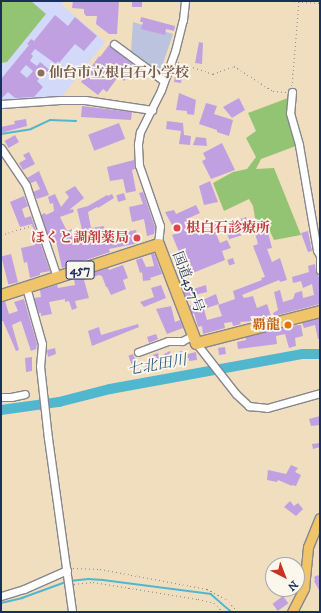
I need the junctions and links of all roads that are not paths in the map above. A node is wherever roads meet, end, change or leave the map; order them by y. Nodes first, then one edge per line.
1 (185, 1) edge
2 (114, 44) dead end
3 (164, 81) junction
4 (292, 92) road end
5 (1, 104) edge
6 (152, 110) junction
7 (1, 148) edge
8 (158, 244) junction
9 (320, 257) edge
10 (320, 270) edge
11 (57, 277) junction
12 (26, 287) junction
13 (1, 295) edge
14 (320, 311) edge
15 (194, 340) junction
16 (138, 352) dead end
17 (320, 393) edge
18 (25, 394) dead end
19 (1, 397) edge
20 (320, 518) edge
21 (67, 572) junction
22 (1, 596) edge
23 (72, 612) edge
24 (292, 612) edge

1 - 3 street
2 - 3 street
3 - 6 street
4 - 9 street
5 - 6 street
6 - 8 street
7 - 11 street
8 - 11 highway, 国道457号 / 457
8 - 15 highway, 国道457号
9 - 10 street
11 - 12 highway, 国道457号 / 457
12 - 13 highway, 国道457号 / 457
12 - 21 street
14 - 15 highway
15 - 16 street
15 - 17 street
18 - 19 street
20 - 24 main road
21 - 22 street
21 - 23 street

